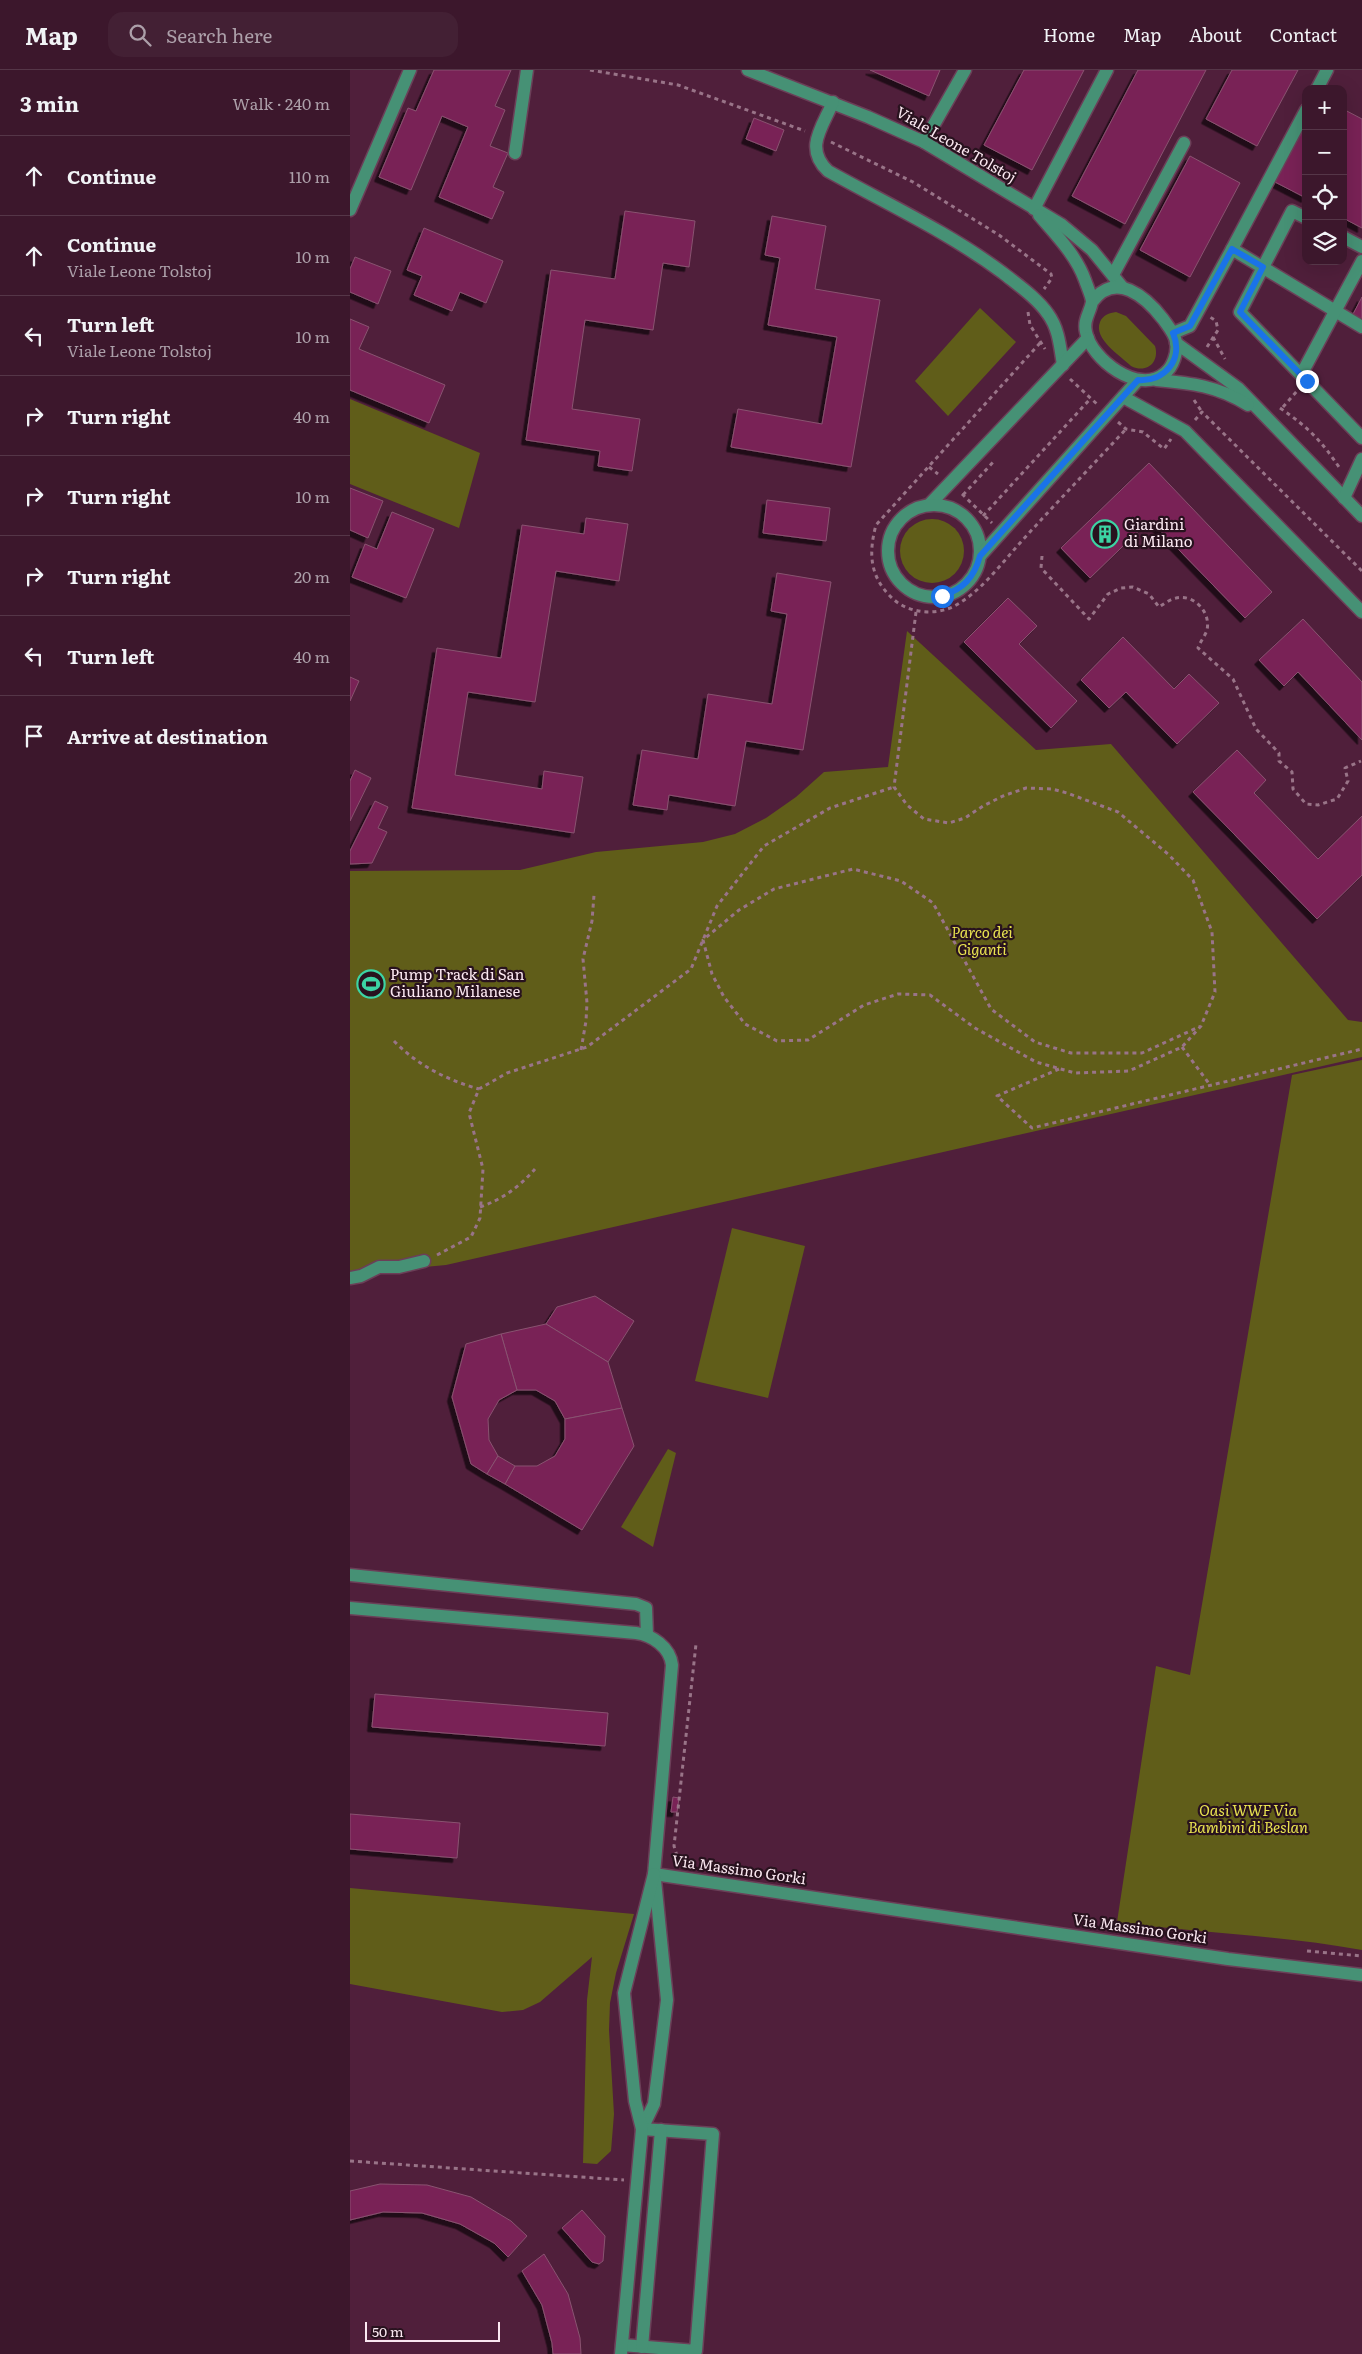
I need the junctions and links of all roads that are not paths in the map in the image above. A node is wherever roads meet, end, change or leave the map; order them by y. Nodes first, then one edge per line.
1 (410, 70) edge
2 (527, 70) edge
3 (748, 70) edge
4 (965, 70) edge
5 (1108, 70) edge
6 (1327, 70) edge
7 (1319, 85) edge
8 (833, 102) junction
9 (1302, 118) edge
10 (924, 142) junction
11 (1184, 143) dead end
12 (514, 153) dead end
13 (1034, 209) junction
14 (350, 210) edge
15 (1302, 216) edge
16 (1347, 239) edge
17 (1362, 247) edge
18 (1232, 249) junction
19 (1362, 262) edge
20 (1263, 267) junction
21 (1113, 275) junction
22 (1123, 288) junction
23 (1092, 302) junction
24 (1335, 311) junction
25 (1362, 327) edge
26 (1088, 338) junction
27 (1174, 338) junction
28 (1062, 365) junction
29 (1301, 375) junction
30 (1138, 380) junction
31 (1156, 380) junction
32 (1123, 397) junction
33 (1265, 418) junction
34 (1362, 438) edge
35 (1362, 459) edge
36 (1344, 498) junction
37 (929, 505) junction
38 (1362, 516) edge
39 (980, 556) junction
40 (1362, 612) edge
41 (424, 1260) road end
42 (350, 1278) edge
43 (350, 1575) edge
44 (350, 1608) edge
45 (647, 1635) junction
46 (654, 1874) junction
47 (1362, 1975) edge
48 (642, 2128) junction
49 (661, 2130) junction
50 (632, 2234) junction
51 (651, 2236) junction
52 (642, 2346) junction
53 (621, 2349) edge

1 - 14 street
2 - 12 street
3 - 8 street, Viale Leone Tolstoj
4 - 10 street
5 - 13 street
6 - 7 street
8 - 10 street, Viale Leone Tolstoj
8 - 28 street
9 - 18 street
10 - 13 street, Viale Leone Tolstoj
11 - 21 street
13 - 21 street, Viale Leone Tolstoj
13 - 23 street, Viale Leone Tolstoj
15 - 20 street
16 - 17 street
18 - 20 street
18 - 27 street
19 - 24 street
20 - 24 street
20 - 29 street
21 - 22 street, Viale Leone Tolstoj
22 - 23 street
22 - 27 street, Viale Leone Tolstoj
23 - 26 street, Viale Leone Tolstoj
24 - 25 street
24 - 29 street
26 - 28 street
26 - 30 street, Viale Leone Tolstoj
27 - 31 street
27 - 33 street, Viale Leone Tolstoj
28 - 37 street
29 - 34 street
30 - 31 street, Viale Leone Tolstoj
30 - 32 street
31 - 33 street, Viale Leone Tolstoj
32 - 39 street
32 - 40 street
33 - 36 street, Viale Leone Tolstoj
35 - 36 street
36 - 38 street, Viale Leone Tolstoj
37 - 39 street
37 - 39 street
41 - 42 street
43 - 45 street
44 - 45 street
45 - 46 street, Via Massimo Gorki
46 - 47 street, Via Massimo Gorki
46 - 48 street
46 - 48 street
48 - 49 street
48 - 50 street
49 - 51 street
49 - 52 street
50 - 51 street
50 - 53 street
51 - 52 street
52 - 53 street

